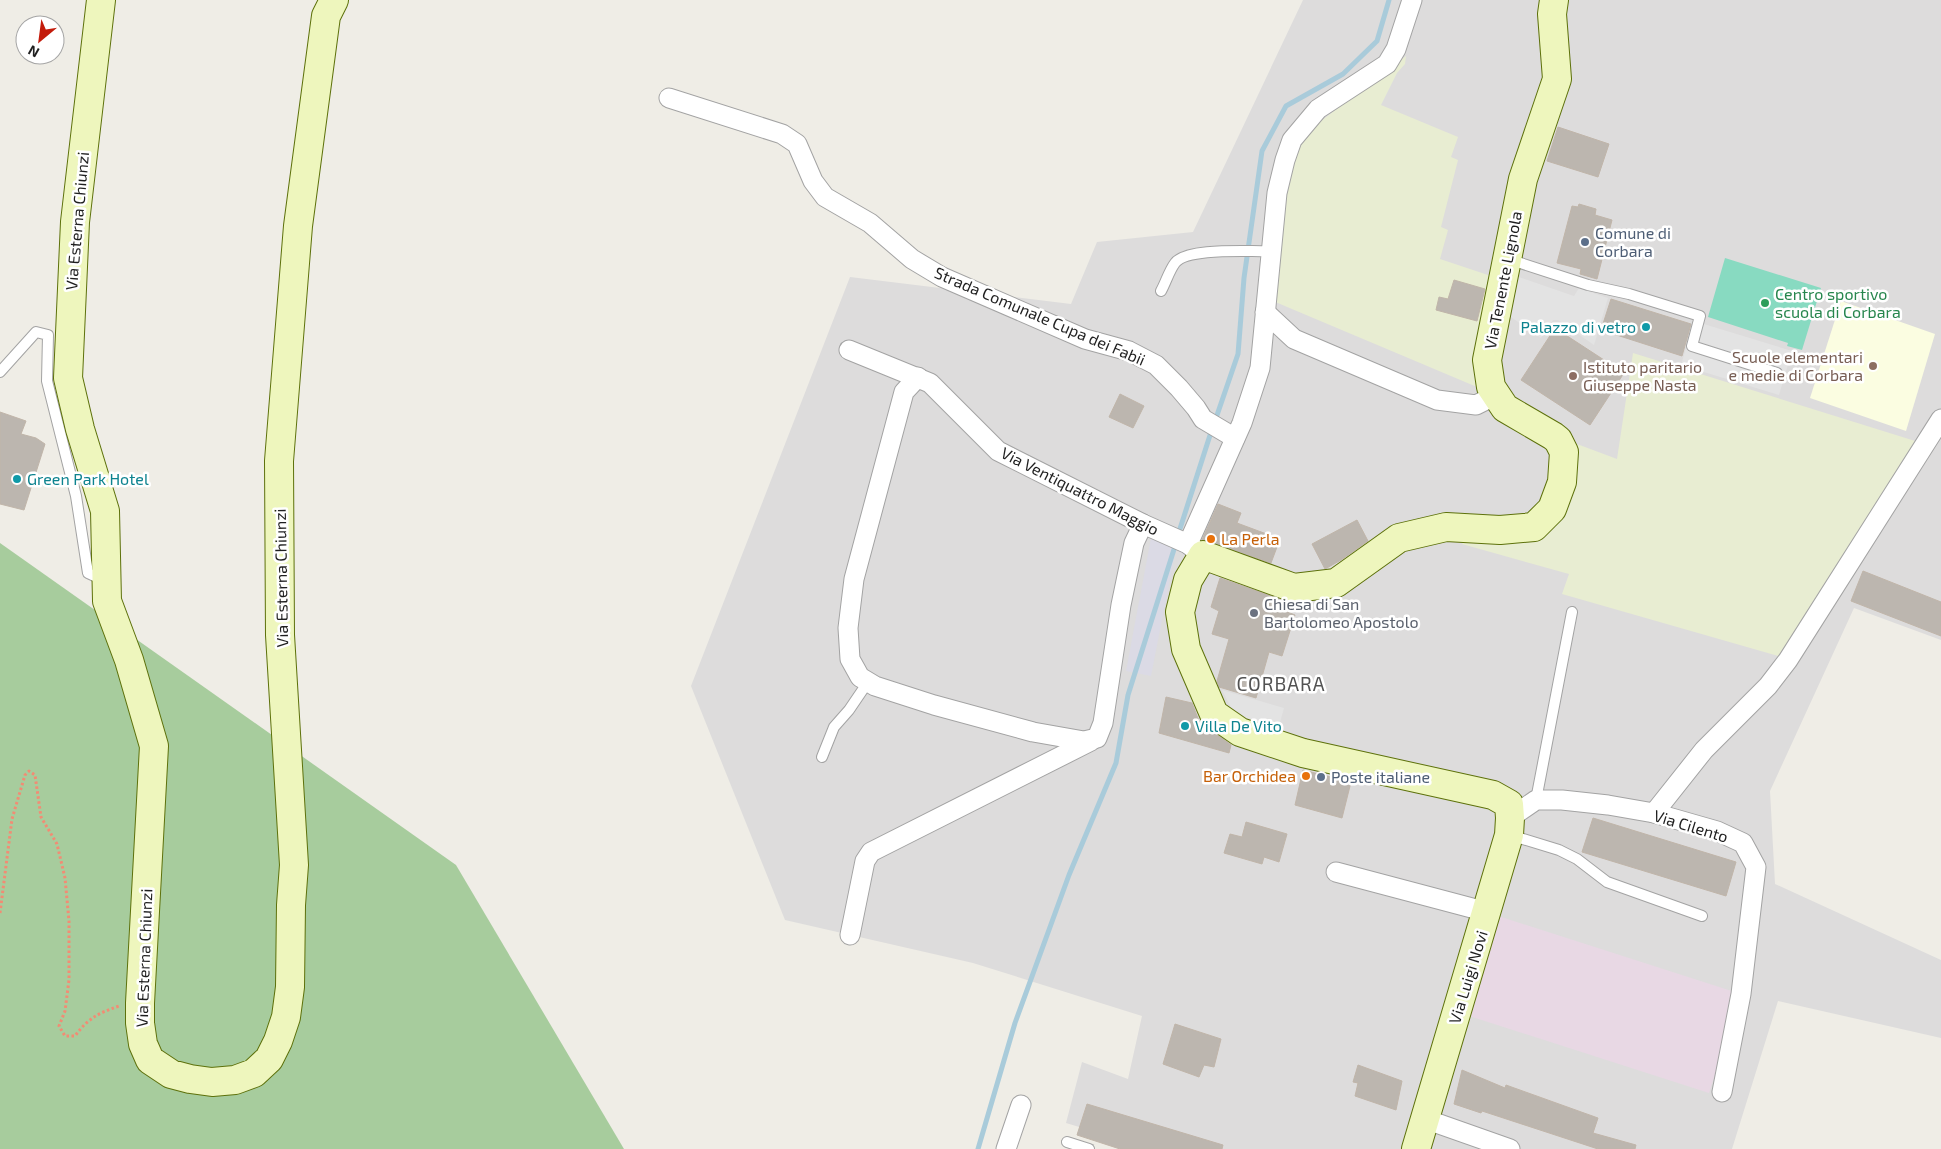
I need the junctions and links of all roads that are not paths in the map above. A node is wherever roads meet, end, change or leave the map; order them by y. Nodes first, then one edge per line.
1 (101, 0) edge
2 (334, 0) edge
3 (1412, 0) edge
4 (1554, 0) edge
5 (669, 98) dead end
6 (1263, 251) junction
7 (1507, 259) junction
8 (1161, 291) dead end
9 (1265, 312) junction
10 (849, 350) dead end
11 (0, 372) edge
12 (1777, 374) dead end
13 (918, 378) junction
14 (1496, 395) junction
15 (1941, 420) edge
16 (1235, 438) junction
17 (1143, 524) junction
18 (1196, 550) junction
19 (107, 581) junction
20 (1572, 612) dead end
21 (868, 682) junction
22 (1091, 740) junction
23 (822, 756) dead end
24 (1536, 800) junction
25 (1654, 813) junction
26 (1509, 819) junction
27 (1336, 872) dead end
28 (1487, 912) junction
29 (1702, 916) dead end
30 (850, 936) dead end
31 (1722, 1092) dead end
32 (1021, 1105) dead end
33 (1425, 1120) junction
34 (1067, 1142) dead end
35 (1006, 1149) edge
36 (1089, 1149) edge
37 (1416, 1149) edge
38 (1510, 1149) edge

1 - 19 main road, Via Esterna Chiunzi
2 - 19 main road, Via Esterna Chiunzi
3 - 6 street
4 - 7 main road, Via Tenente Lignola
5 - 16 street, Strada Comunale Cupa dei Fabii
6 - 8 lane
6 - 9 street
7 - 12 lane
7 - 14 main road, Via Tenente Lignola
9 - 14 street
9 - 16 street
10 - 13 street, Via Ventiquattro Maggio
11 - 19 lane
13 - 17 street, Via Ventiquattro Maggio
13 - 21 street
14 - 18 main road, Via Tenente Lignola
15 - 25 street
16 - 18 street
17 - 18 street, Via Ventiquattro Maggio
17 - 22 street
18 - 26 main road
20 - 24 lane
21 - 22 street
21 - 23 lane
22 - 30 street
24 - 25 street, Via Cilento
24 - 26 street
25 - 31 street, Via Cilento
26 - 28 main road, Via Luigi Novi
26 - 29 lane
27 - 28 street
28 - 33 main road, Via Luigi Novi
32 - 35 street
33 - 37 main road, Via Luigi Novi
33 - 38 street
34 - 36 lane

